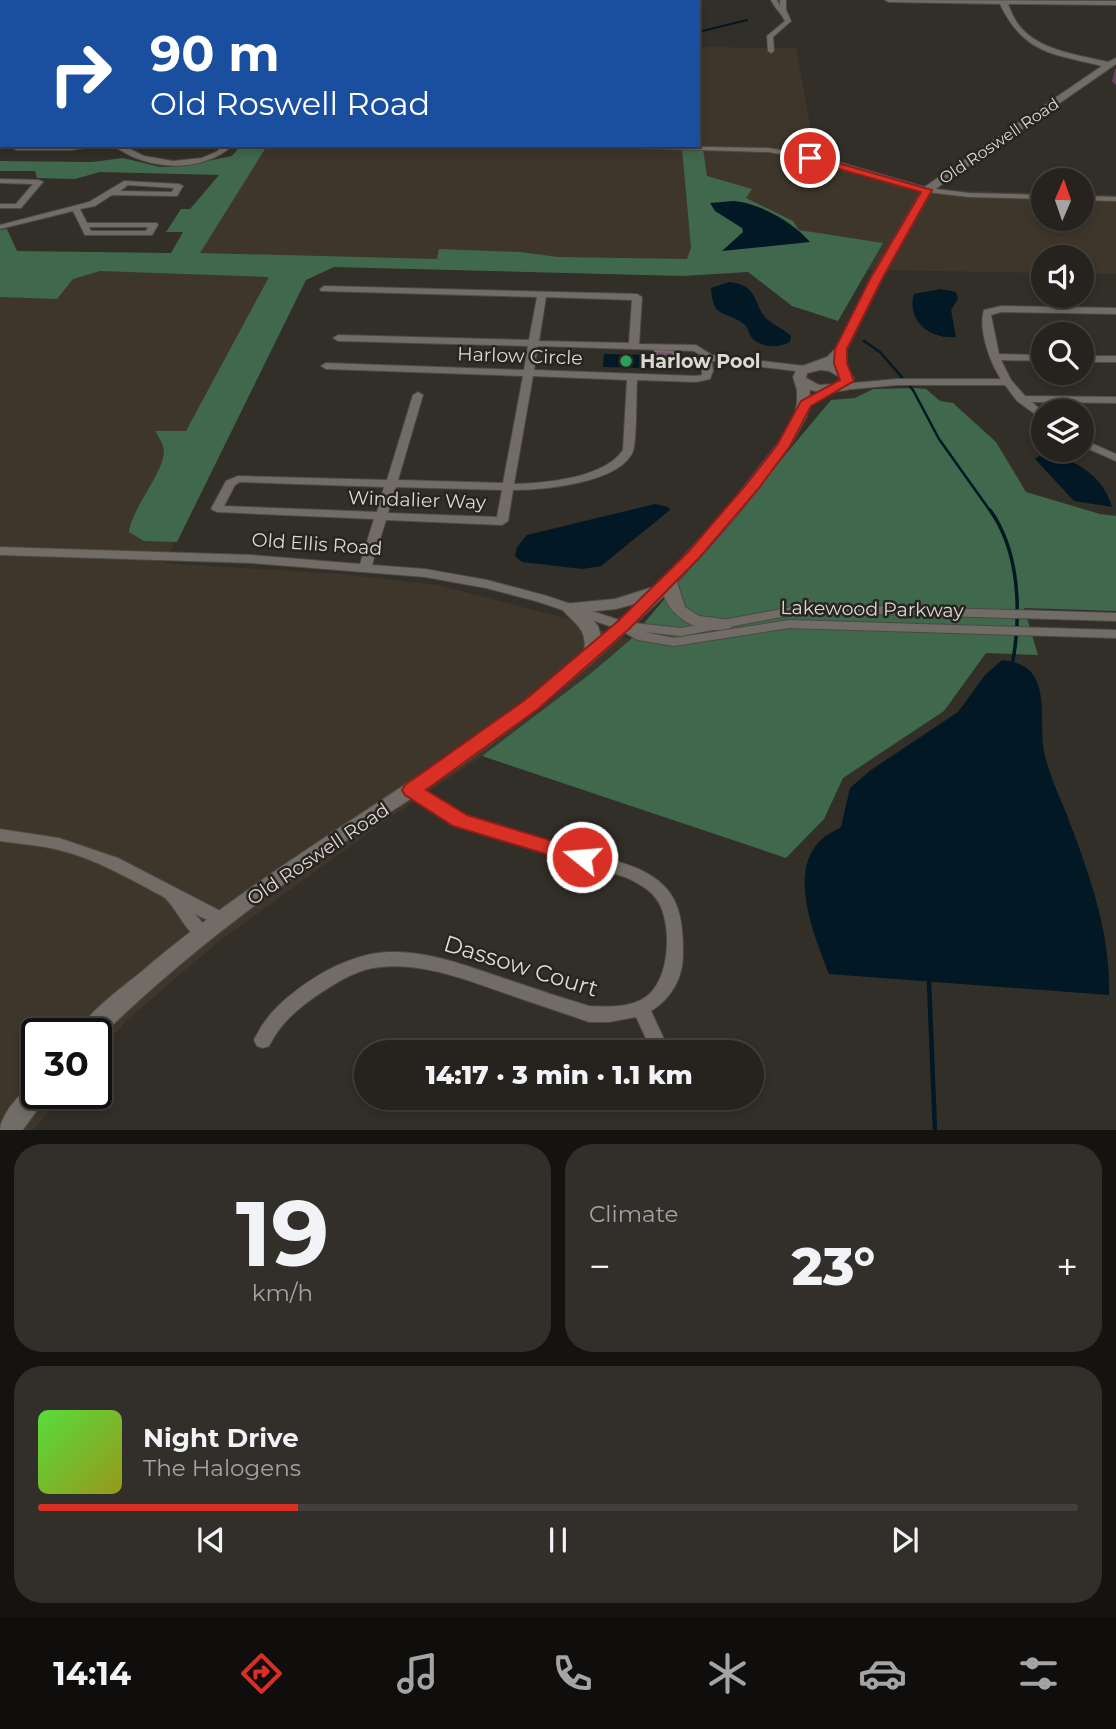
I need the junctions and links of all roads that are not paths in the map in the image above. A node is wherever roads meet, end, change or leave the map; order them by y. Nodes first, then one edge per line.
1 (889, 0) edge
2 (1002, 1) edge
3 (773, 2) edge
4 (1116, 3) edge
5 (785, 4) edge
6 (771, 51) dead end
7 (1113, 62) edge
8 (14, 147) edge
9 (83, 147) edge
10 (120, 147) edge
11 (226, 147) edge
12 (670, 147) edge
13 (0, 181) edge
14 (927, 190) junction
15 (111, 193) junction
16 (1031, 197) edge
17 (1094, 198) edge
18 (1116, 199) edge
19 (0, 206) edge
20 (76, 209) junction
21 (84, 225) junction
22 (0, 227) edge
23 (324, 289) dead end
24 (542, 294) junction
25 (1116, 311) edge
26 (338, 338) dead end
27 (533, 344) junction
28 (634, 346) junction
29 (841, 349) junction
30 (707, 357) junction
31 (993, 357) junction
32 (1031, 358) edge
33 (1094, 359) edge
34 (1116, 359) edge
35 (326, 366) dead end
36 (708, 370) junction
37 (528, 373) junction
38 (806, 374) junction
39 (632, 377) junction
40 (1004, 379) junction
41 (840, 381) junction
42 (418, 395) dead end
43 (1021, 398) junction
44 (1116, 400) edge
45 (806, 404) junction
46 (1031, 407) edge
47 (1094, 447) edge
48 (1116, 457) edge
49 (392, 483) junction
50 (508, 487) junction
51 (382, 516) junction
52 (0, 551) edge
53 (366, 566) junction
54 (664, 586) junction
55 (570, 607) junction
56 (1116, 617) edge
57 (725, 624) junction
58 (623, 626) junction
59 (1116, 634) edge
60 (592, 653) junction
61 (412, 790) junction
62 (0, 835) edge
63 (177, 898) junction
64 (222, 920) junction
65 (204, 934) junction
66 (640, 1009) junction
67 (105, 1018) edge
68 (263, 1040) dead end
69 (656, 1040) edge
70 (24, 1109) edge
71 (7, 1130) edge

1 - 2 street
2 - 4 street
2 - 7 street
3 - 5 street
5 - 6 street
7 - 14 street, Old Roswell Road
8 - 9 street
10 - 11 street
12 - 14 street
13 - 19 street
14 - 16 street
14 - 29 street, Old Roswell Road
15 - 15 street
15 - 20 street
17 - 18 street
20 - 21 street
20 - 22 street
21 - 21 street
23 - 24 street
24 - 27 street
24 - 28 street
25 - 31 street
26 - 27 street, Harlow Circle
27 - 28 street, Harlow Circle
27 - 37 street
28 - 30 street, Harlow Circle
29 - 38 street, Old Roswell Road
29 - 41 street
30 - 36 street
30 - 38 street, Harlow Circle
31 - 32 street
31 - 40 street
33 - 34 street
35 - 37 street, Harlow Circle
36 - 38 street, Harlow Circle
36 - 39 street, Harlow Circle
37 - 39 street, Harlow Circle
37 - 50 street
38 - 41 street
38 - 41 street
38 - 45 street
39 - 50 street, Windalier Way
40 - 41 street
40 - 43 street
41 - 45 street, Old Roswell Road
42 - 49 street
43 - 44 street
43 - 46 street
45 - 54 street, Old Roswell Road
47 - 48 street
49 - 50 street
49 - 51 street
49 - 51 street, Windalier Way
50 - 51 street, Windalier Way
51 - 53 street
52 - 53 street, Old Ellis Road
53 - 55 street, Old Ellis Road
54 - 55 street
54 - 57 street
54 - 58 street, Old Roswell Road
55 - 58 street, Old Ellis Road
55 - 60 street
56 - 57 street, Lakewood Parkway
57 - 58 street, Lakewood Parkway
58 - 59 street, Lakewood Parkway
58 - 60 street, Old Roswell Road
60 - 61 street, Old Roswell Road
61 - 64 street, Old Roswell Road
61 - 66 street
62 - 63 street
63 - 64 street
63 - 65 street
64 - 65 street, Old Roswell Road
65 - 67 street, Old Roswell Road
66 - 68 street, Dassow Court
66 - 69 street
70 - 71 street

